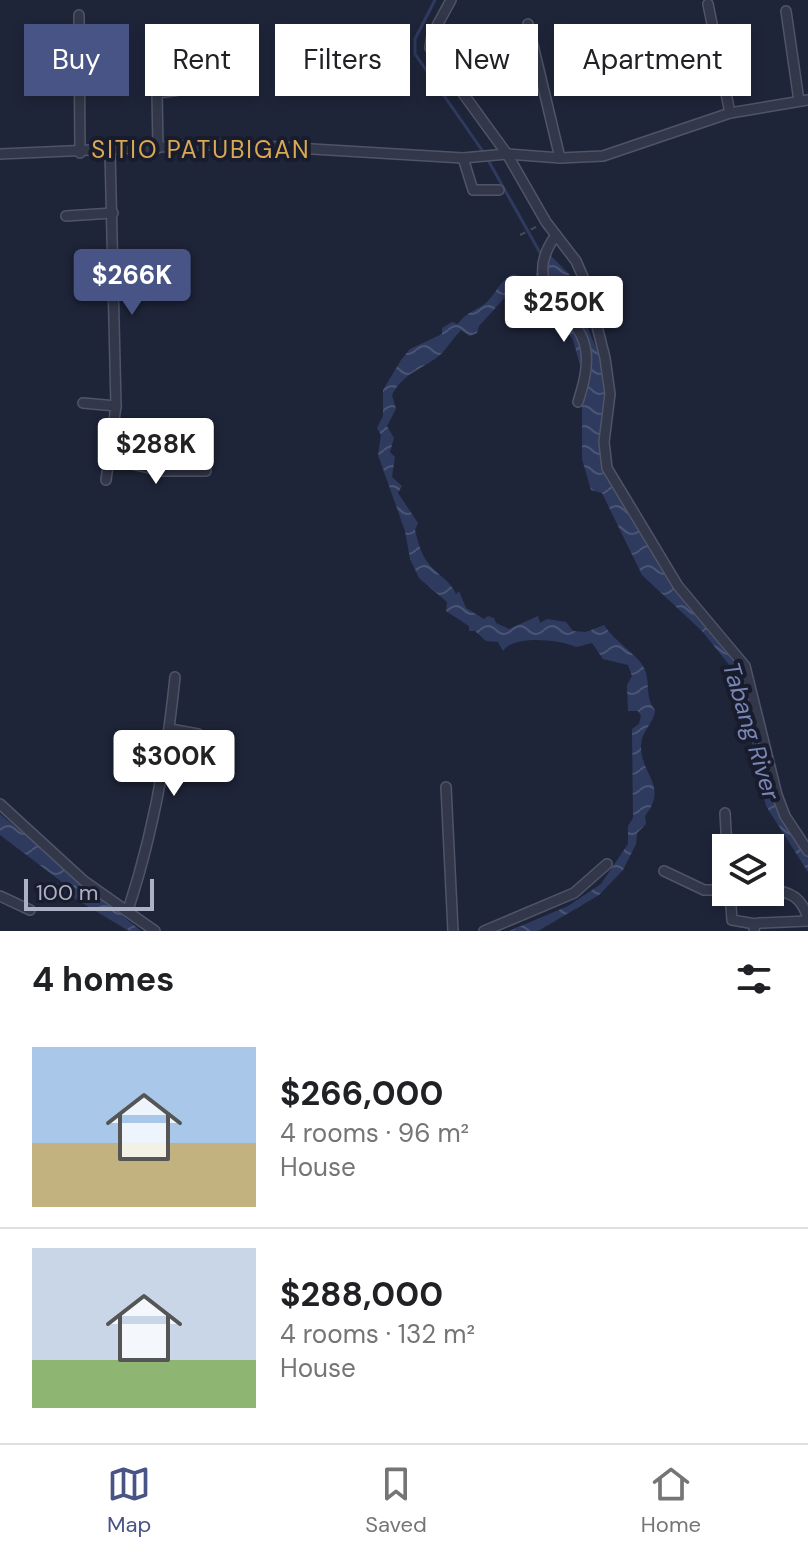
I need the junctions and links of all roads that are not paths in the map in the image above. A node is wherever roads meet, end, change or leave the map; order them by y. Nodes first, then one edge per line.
1 (451, 0) edge
2 (708, 4) dead end
3 (786, 11) dead end
4 (79, 15) dead end
5 (538, 66) edge
6 (157, 96) edge
7 (804, 101) edge
8 (730, 113) junction
9 (158, 148) junction
10 (110, 151) junction
11 (80, 153) junction
12 (0, 154) edge
13 (505, 154) junction
14 (463, 158) junction
15 (560, 158) junction
16 (499, 190) dead end
17 (113, 213) junction
18 (66, 216) dead end
19 (555, 238) junction
20 (115, 287) junction
21 (85, 291) dead end
22 (578, 402) dead end
23 (83, 403) dead end
24 (116, 406) junction
25 (164, 436) dead end
26 (110, 459) junction
27 (162, 471) junction
28 (206, 471) dead end
29 (106, 480) dead end
30 (175, 677) dead end
31 (170, 729) junction
32 (198, 734) dead end
33 (446, 787) dead end
34 (0, 804) edge
35 (725, 813) dead end
36 (726, 834) edge
37 (808, 851) edge
38 (607, 864) dead end
39 (664, 871) dead end
40 (712, 890) edge
41 (784, 893) edge
42 (0, 896) edge
43 (730, 906) edge
44 (30, 910) dead end
45 (128, 910) junction
46 (808, 924) edge
47 (754, 928) edge
48 (155, 931) edge
49 (453, 931) edge
50 (484, 931) edge

1 - 13 street
2 - 8 street
3 - 7 street
4 - 11 street
5 - 15 street
6 - 9 street
7 - 8 street
8 - 15 street
9 - 10 street
9 - 14 street
10 - 11 street
10 - 17 street
11 - 12 street
13 - 14 street
13 - 15 street
13 - 19 street
14 - 16 street
17 - 18 street
17 - 20 street
19 - 22 street
19 - 37 street
20 - 21 street
20 - 24 street
23 - 24 street
24 - 26 street
25 - 27 street
26 - 27 street
26 - 29 street
27 - 28 street
30 - 31 street
31 - 32 street
31 - 45 street
33 - 49 street
34 - 45 street
35 - 36 street
38 - 50 street
39 - 40 street
41 - 46 street
42 - 44 street
43 - 47 street
45 - 48 street
46 - 47 street

